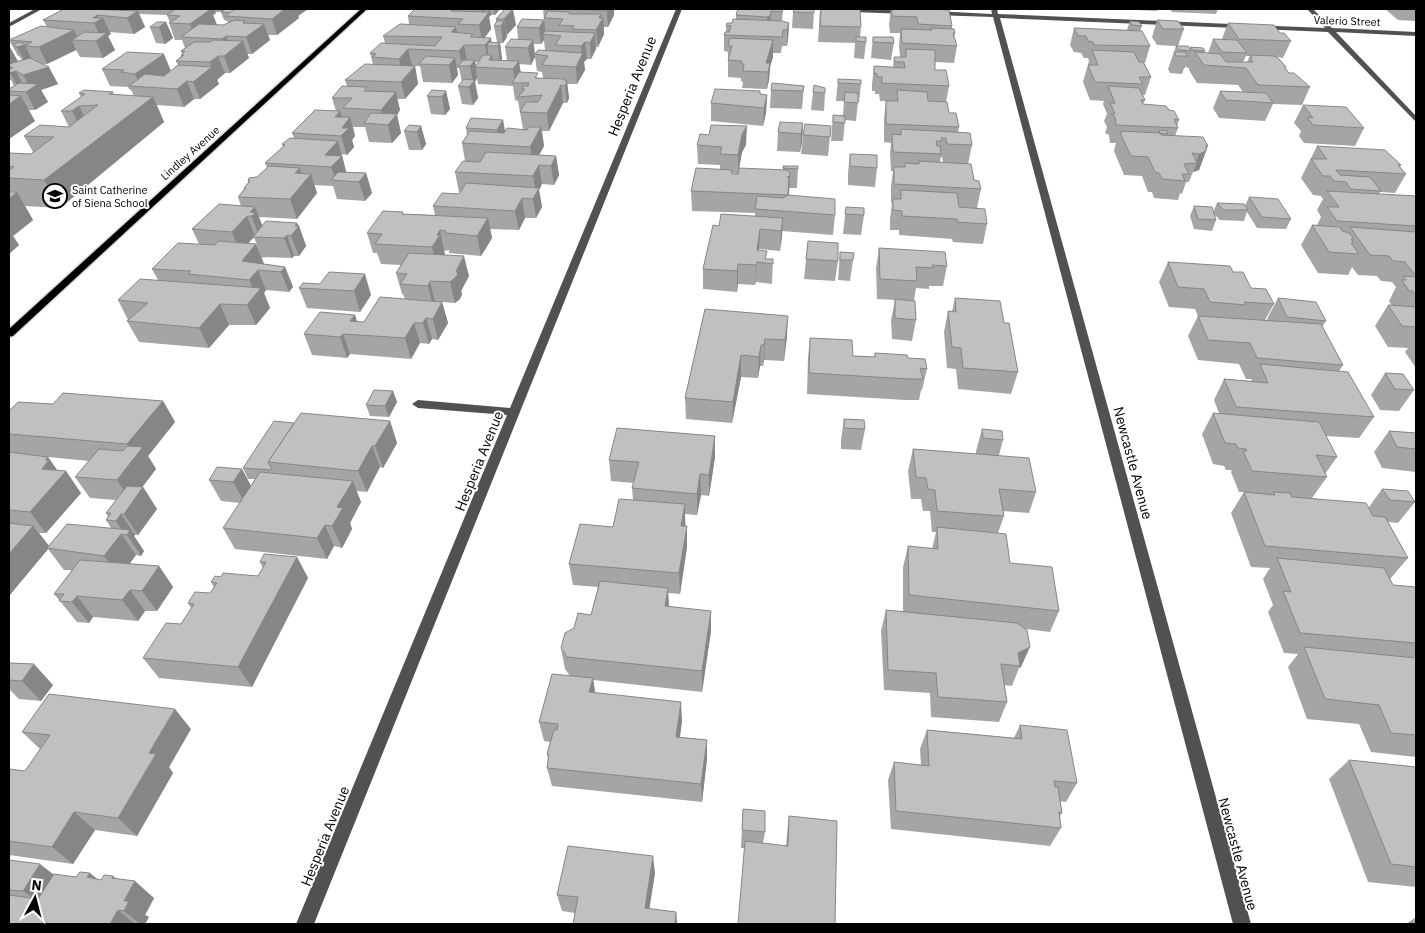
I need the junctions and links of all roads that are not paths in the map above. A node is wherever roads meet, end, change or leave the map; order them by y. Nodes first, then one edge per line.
1 (39, 9) edge
2 (364, 9) edge
3 (680, 9) edge
4 (826, 9) edge
5 (1310, 9) edge
6 (916, 12) edge
7 (995, 12) edge
8 (926, 13) edge
9 (9, 26) edge
10 (1331, 31) junction
11 (1416, 34) edge
12 (1416, 120) edge
13 (9, 334) edge
14 (418, 404) dead end
15 (515, 412) junction
16 (305, 924) edge
17 (1242, 924) edge

1 - 9 street
2 - 13 main road, Lindley Avenue
3 - 15 street, Hesperia Avenue
4 - 6 street
5 - 10 street
7 - 8 street, Valerio Street
7 - 10 street, Valerio Street
7 - 17 street, Newcastle Avenue
10 - 11 street, Valerio Street
10 - 12 street
14 - 15 street
15 - 16 street, Hesperia Avenue

